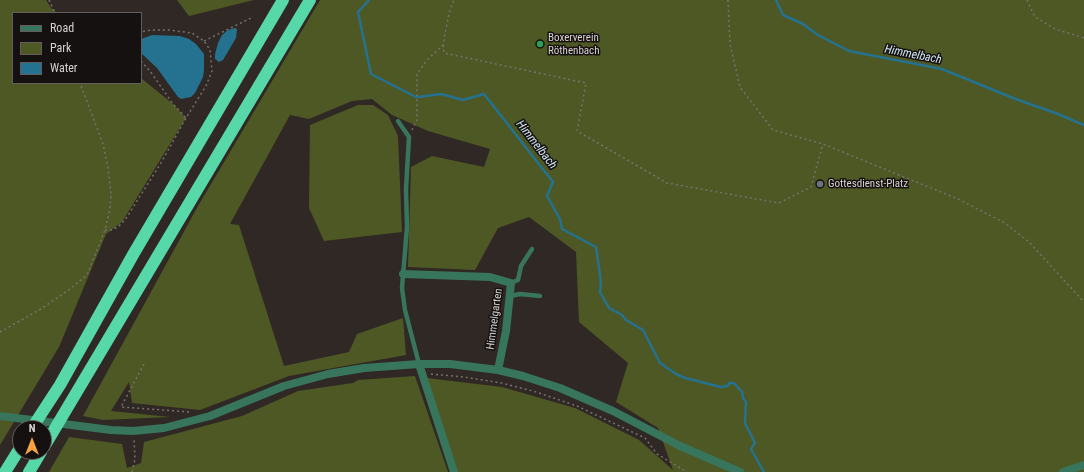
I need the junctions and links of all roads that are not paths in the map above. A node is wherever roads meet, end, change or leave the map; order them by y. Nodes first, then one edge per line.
1 (283, 0) edge
2 (310, 0) edge
3 (398, 121) dead end
4 (532, 248) dead end
5 (403, 274) junction
6 (511, 283) junction
7 (510, 296) junction
8 (540, 296) dead end
9 (419, 364) junction
10 (498, 370) junction
11 (4, 416) edge
12 (37, 420) edge
13 (52, 434) edge
14 (12, 460) edge
15 (36, 460) edge
16 (1084, 465) edge
17 (5, 472) edge
18 (29, 472) edge
19 (454, 472) edge
20 (740, 472) edge
21 (1063, 472) edge

1 - 12 highway
2 - 13 highway
3 - 5 lane
4 - 6 lane
5 - 6 street, Himmelgarten
5 - 9 lane
6 - 7 street, Himmelgarten
7 - 8 lane
7 - 10 street, Himmelgarten
9 - 10 street
9 - 11 street
9 - 19 street
10 - 20 street
14 - 17 highway
15 - 18 highway
16 - 21 street

